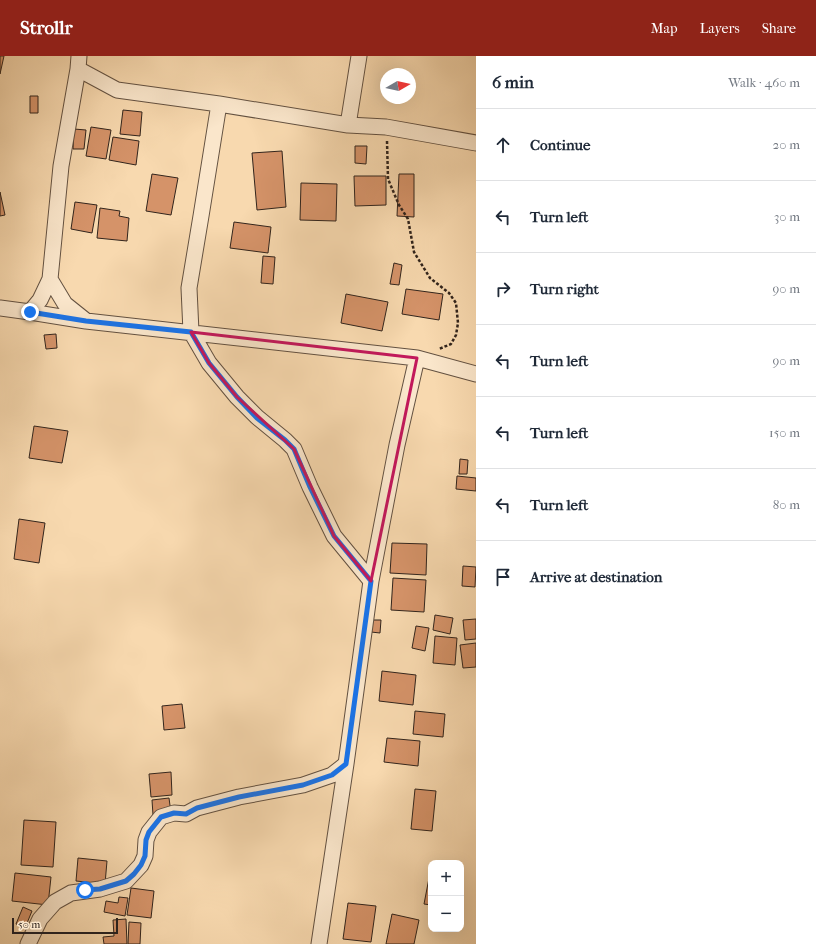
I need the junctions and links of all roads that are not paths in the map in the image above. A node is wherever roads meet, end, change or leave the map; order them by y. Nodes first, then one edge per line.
1 (359, 56) edge
2 (79, 62) edge
3 (219, 104) junction
4 (348, 125) junction
5 (476, 143) edge
6 (50, 279) junction
7 (0, 308) edge
8 (30, 312) junction
9 (86, 321) junction
10 (191, 332) junction
11 (417, 358) junction
12 (476, 374) edge
13 (371, 581) junction
14 (346, 764) junction
15 (28, 944) edge
16 (319, 944) edge

1 - 4 street
2 - 3 street
2 - 6 street
3 - 4 street
3 - 10 street
4 - 5 street
6 - 8 street
6 - 9 street
7 - 8 street
8 - 9 street
9 - 10 street
10 - 11 street
10 - 13 street
11 - 12 street
11 - 13 street
13 - 14 street
14 - 15 street
14 - 16 street

